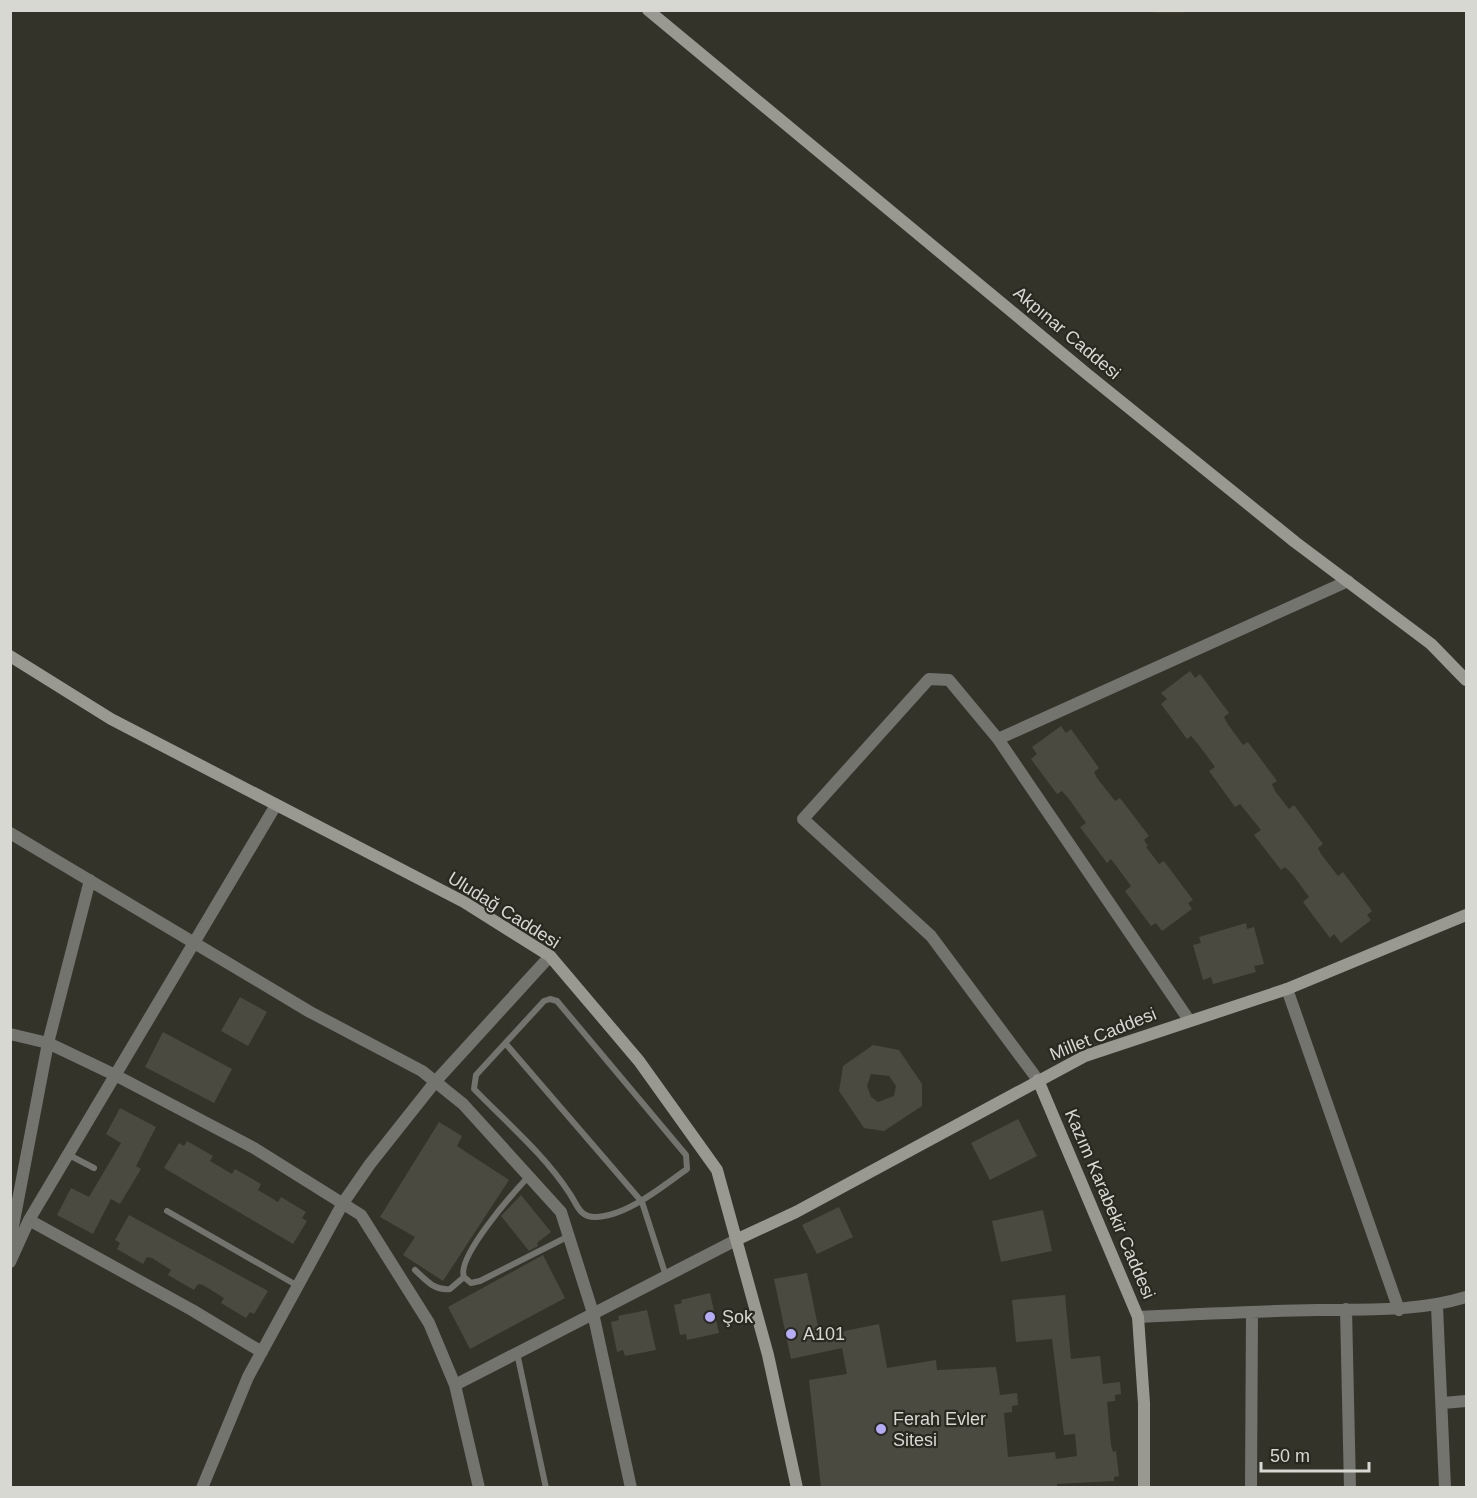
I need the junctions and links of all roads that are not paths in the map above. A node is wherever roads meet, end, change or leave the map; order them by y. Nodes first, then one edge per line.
1 (648, 10) edge
2 (1348, 581) junction
3 (10, 656) edge
4 (1467, 680) edge
5 (998, 739) junction
6 (276, 805) junction
7 (10, 833) edge
8 (90, 880) junction
9 (1467, 915) edge
10 (193, 944) junction
11 (549, 956) junction
12 (1287, 989) junction
13 (1189, 1020) junction
14 (10, 1034) edge
15 (48, 1043) junction
16 (506, 1044) junction
17 (115, 1075) junction
18 (1038, 1080) junction
19 (435, 1082) junction
20 (68, 1154) junction
21 (94, 1168) dead end
22 (529, 1176) junction
23 (642, 1202) junction
24 (343, 1203) junction
25 (167, 1211) dead end
26 (29, 1220) junction
27 (569, 1236) junction
28 (738, 1239) junction
29 (10, 1242) edge
30 (10, 1262) edge
31 (415, 1270) dead end
32 (666, 1276) junction
33 (464, 1277) junction
34 (298, 1286) junction
35 (1467, 1297) edge
36 (1437, 1306) junction
37 (1346, 1309) junction
38 (1399, 1310) junction
39 (1252, 1311) junction
40 (593, 1313) junction
41 (1138, 1317) junction
42 (262, 1352) junction
43 (517, 1353) junction
44 (456, 1385) junction
45 (1467, 1401) edge
46 (1443, 1403) junction
47 (202, 1488) edge
48 (478, 1488) edge
49 (546, 1488) edge
50 (631, 1488) edge
51 (797, 1488) edge
52 (1144, 1488) edge
53 (1251, 1488) edge
54 (1350, 1488) edge
55 (1445, 1488) edge

1 - 2 street, Akpınar Caddesi
2 - 4 street, Akpınar Caddesi
2 - 5 street
3 - 6 street, Uludağ Caddesi
5 - 13 street
5 - 18 street
6 - 10 street
6 - 11 street, Uludağ Caddesi
7 - 8 street
8 - 10 street
8 - 15 street
9 - 12 street, Millet Caddesi
10 - 17 street
10 - 19 street
11 - 19 street
11 - 28 street, Uludağ Caddesi
12 - 13 street, Millet Caddesi
12 - 38 street
13 - 18 street, Millet Caddesi
14 - 15 street
15 - 17 street
15 - 29 street
16 - 23 lane
16 - 23 lane
16 - 23 lane
17 - 20 street
17 - 24 street
18 - 28 street, Millet Caddesi
18 - 41 street, Kazım Karabekir Caddesi
19 - 22 street
19 - 24 street
20 - 21 lane
20 - 26 street
22 - 27 street
22 - 33 lane
23 - 32 lane
24 - 34 street
24 - 44 street
25 - 34 lane
26 - 30 street
26 - 42 street
27 - 33 lane
27 - 40 street
28 - 32 street
28 - 51 street, Uludağ Caddesi
31 - 33 lane
32 - 40 street
34 - 42 street
35 - 36 street
36 - 38 street
36 - 46 street
37 - 38 street
37 - 39 street
37 - 54 street
39 - 41 street
39 - 53 street
40 - 43 street
40 - 50 street
41 - 52 street, Kazım Karabekir Caddesi
42 - 47 street
43 - 44 street
43 - 49 lane
44 - 48 street
45 - 46 street
46 - 55 street

